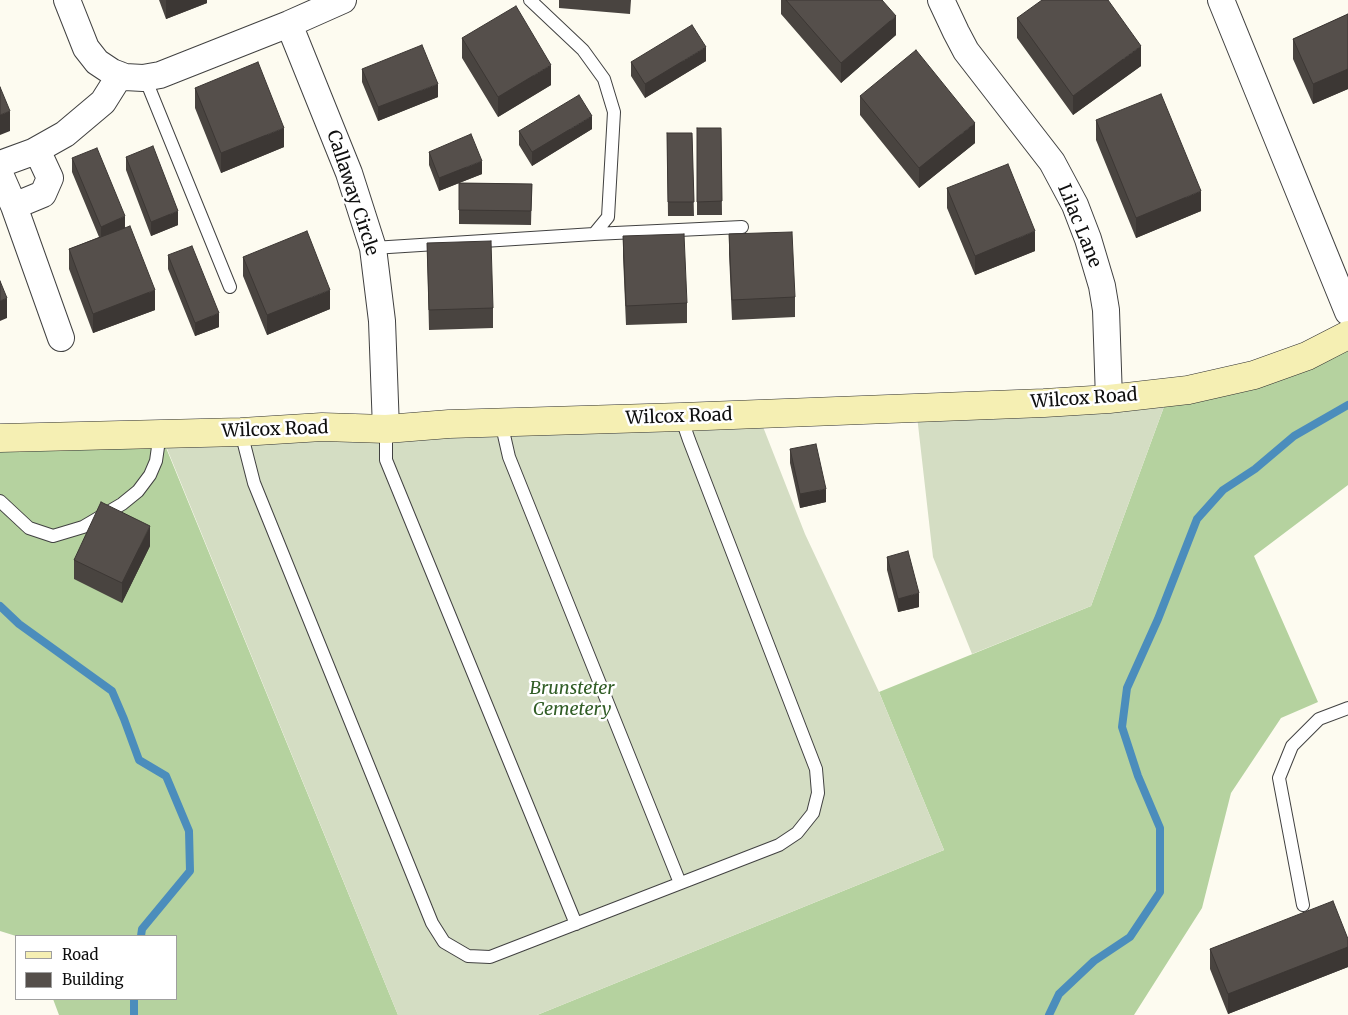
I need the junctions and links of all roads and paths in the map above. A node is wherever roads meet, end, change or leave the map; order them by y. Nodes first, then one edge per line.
1 (67, 0) edge
2 (343, 0) edge
3 (530, 0) edge
4 (941, 0) edge
5 (1221, 0) edge
6 (289, 24) junction
7 (133, 76) junction
8 (37, 150) junction
9 (0, 164) edge
10 (0, 174) edge
11 (14, 206) junction
12 (742, 226) dead end
13 (594, 234) junction
14 (373, 248) junction
15 (230, 287) dead end
16 (1348, 312) edge
17 (1348, 335) edge
18 (60, 338) dead end
19 (1109, 399) junction
20 (681, 417) junction
21 (501, 422) junction
22 (386, 429) junction
23 (241, 432) junction
24 (160, 434) junction
25 (0, 438) edge
26 (0, 501) edge
27 (1348, 708) edge
28 (680, 884) junction
29 (1303, 905) dead end
30 (576, 924) junction

1 - 7 street
2 - 6 street
3 - 13 lane
4 - 19 street, Lilac Lane
5 - 16 street
6 - 7 street
6 - 14 street, Callaway Circle
7 - 8 street
7 - 15 lane
8 - 9 street
8 - 11 street
10 - 11 street
11 - 18 street
12 - 13 lane
13 - 14 lane
14 - 22 street, Callaway Circle
17 - 19 street, Wilcox Road
19 - 20 street, Wilcox Road
20 - 21 street, Wilcox Road
20 - 28 lane
21 - 22 street, Wilcox Road
21 - 28 lane
22 - 23 street, Wilcox Road
22 - 30 lane
23 - 24 street, Wilcox Road
23 - 30 lane
24 - 25 street, Wilcox Road
24 - 26 lane
27 - 29 lane
28 - 30 lane

